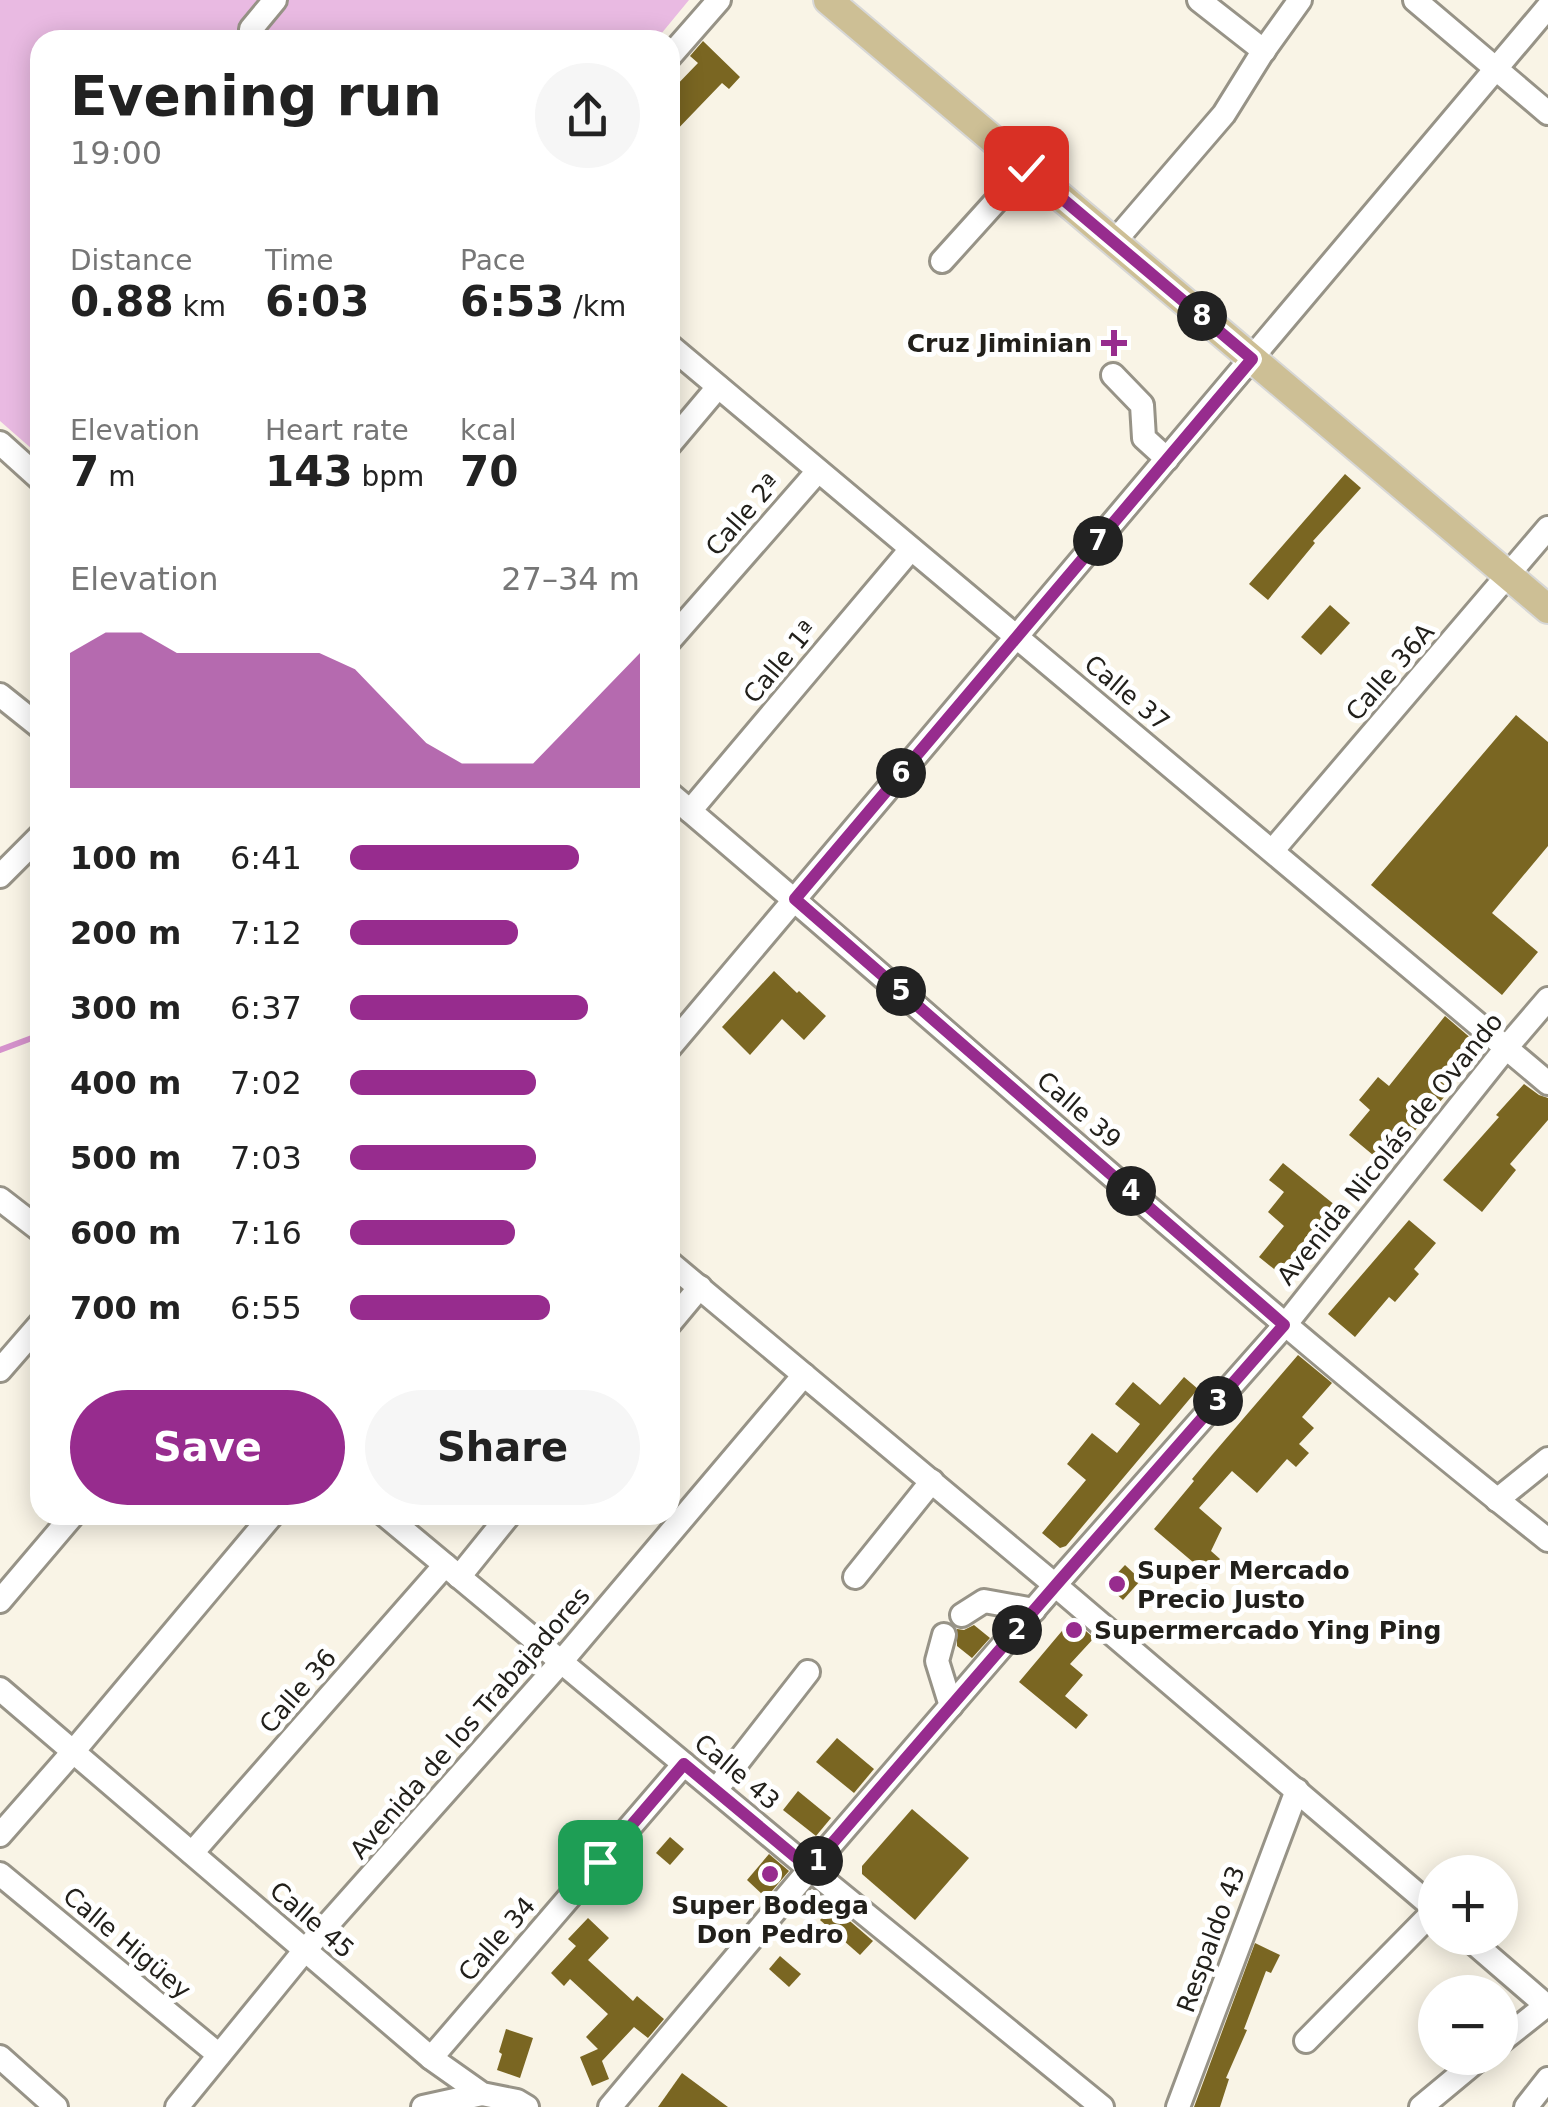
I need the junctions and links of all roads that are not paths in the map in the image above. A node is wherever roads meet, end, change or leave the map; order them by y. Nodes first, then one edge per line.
1 (275, 0) edge
2 (719, 0) edge
3 (828, 0) edge
4 (1199, 0) edge
5 (1300, 0) edge
6 (1415, 0) edge
7 (1548, 7) edge
8 (252, 29) dead end
9 (680, 45) edge
10 (1264, 50) junction
11 (1496, 71) junction
12 (1548, 113) edge
13 (1026, 168) junction
14 (1114, 242) junction
15 (942, 261) dead end
16 (680, 355) edge
17 (1252, 359) junction
18 (1113, 375) dead end
19 (718, 387) junction
20 (680, 432) edge
21 (0, 443) edge
22 (1167, 459) junction
23 (30, 470) edge
24 (818, 471) junction
25 (1548, 528) edge
26 (911, 549) junction
27 (1508, 576) junction
28 (1548, 609) edge
29 (680, 629) edge
30 (1017, 637) junction
31 (0, 695) edge
32 (30, 718) edge
33 (680, 802) edge
34 (690, 811) junction
35 (30, 846) edge
36 (1273, 850) junction
37 (0, 876) edge
38 (795, 899) junction
39 (1548, 999) edge
40 (680, 1029) edge
41 (1506, 1048) junction
42 (1548, 1083) edge
43 (0, 1198) edge
44 (30, 1222) edge
45 (680, 1271) edge
46 (700, 1288) junction
47 (680, 1311) edge
48 (1284, 1325) junction
49 (30, 1336) edge
50 (0, 1370) edge
51 (804, 1375) junction
52 (1548, 1459) edge
53 (932, 1481) junction
54 (1497, 1500) junction
55 (680, 1522) edge
56 (64, 1525) edge
57 (264, 1525) edge
58 (397, 1525) edge
59 (499, 1525) edge
60 (678, 1525) edge
61 (1548, 1540) edge
62 (452, 1571) junction
63 (855, 1577) dead end
64 (1056, 1585) junction
65 (0, 1601) edge
66 (1034, 1610) junction
67 (962, 1615) dead end
68 (944, 1635) dead end
69 (562, 1662) junction
70 (808, 1672) dead end
71 (0, 1689) edge
72 (951, 1706) junction
73 (72, 1753) junction
74 (684, 1764) junction
75 (716, 1790) junction
76 (1298, 1790) junction
77 (0, 1835) edge
78 (192, 1854) junction
79 (810, 1869) junction
80 (0, 1874) edge
81 (1418, 1895) edge
82 (1418, 1927) edge
83 (305, 1950) junction
84 (1488, 1955) edge
85 (1547, 2005) edge
86 (1518, 2028) edge
87 (1306, 2041) dead end
88 (218, 2054) junction
89 (0, 2057) edge
90 (431, 2058) junction
91 (1459, 2075) edge
92 (1548, 2079) edge
93 (482, 2094) junction
94 (56, 2107) edge
95 (176, 2107) edge
96 (424, 2107) edge
97 (527, 2107) edge
98 (610, 2107) edge
99 (1102, 2107) edge
100 (1178, 2107) edge
101 (1420, 2107) edge
102 (1526, 2107) edge

1 - 8 street
2 - 9 street
3 - 13 main road
4 - 10 street
5 - 10 street
6 - 11 street
7 - 11 street
10 - 14 street
11 - 12 street
11 - 17 street
13 - 14 main road
13 - 15 street
14 - 17 main road
16 - 19 street, Calle 37
17 - 22 street
17 - 27 main road
18 - 22 street
19 - 20 street
19 - 24 street, Calle 37
21 - 23 street
22 - 30 street
24 - 26 street, Calle 37
24 - 29 street, Calle 2ª
25 - 27 street, Calle 36A
26 - 30 street, Calle 37
26 - 34 street, Calle 1ª
27 - 28 main road
27 - 36 street, Calle 36A
30 - 36 street, Calle 37
30 - 38 street
31 - 32 street
33 - 34 street, Calle 39
34 - 38 street, Calle 39
35 - 37 street
36 - 41 street, Calle 37
38 - 40 street
38 - 48 street, Calle 39
39 - 41 street, Avenida Nicolás de Ovando
41 - 42 street, Calle 37
41 - 48 street, Avenida Nicolás de Ovando
43 - 44 street
45 - 46 street
46 - 47 street
46 - 51 street
48 - 54 street, Calle 39
48 - 64 street, Avenida Nicolás de Ovando
49 - 50 street
51 - 53 street
51 - 55 street, Avenida de los Trabajadores
52 - 54 street
53 - 63 street
53 - 64 street
54 - 61 street, Calle 39
56 - 65 street
57 - 73 street
58 - 62 street, Calle 43
59 - 62 street, Calle 36
60 - 69 street, Avenida de los Trabajadores
62 - 69 street, Calle 43
62 - 78 street, Calle 36
64 - 66 street, Avenida Nicolás de Ovando
64 - 76 street
66 - 67 street
66 - 72 street, Avenida Nicolás de Ovando
68 - 72 street
69 - 74 street, Calle 43
69 - 83 street, Avenida de los Trabajadores
70 - 75 street
71 - 73 street, Calle 45
72 - 79 street, Avenida Nicolás de Ovando
73 - 77 street
73 - 78 street, Calle 45
74 - 75 street, Calle 43
74 - 90 street, Calle 34
75 - 79 street, Calle 43
76 - 81 street
76 - 100 street, Respaldo 43
78 - 83 street, Calle 45
79 - 98 street, Avenida Nicolás de Ovando
79 - 99 street, Calle 43
80 - 88 street, Calle Higüey
82 - 87 street
83 - 88 street, Avenida de los Trabajadores
83 - 90 street, Calle 45
84 - 85 street
85 - 86 street
88 - 95 street, Avenida de los Trabajadores
89 - 94 street
90 - 93 street, Calle 45
91 - 101 street
92 - 102 street
93 - 96 street
93 - 97 street, Calle 45

